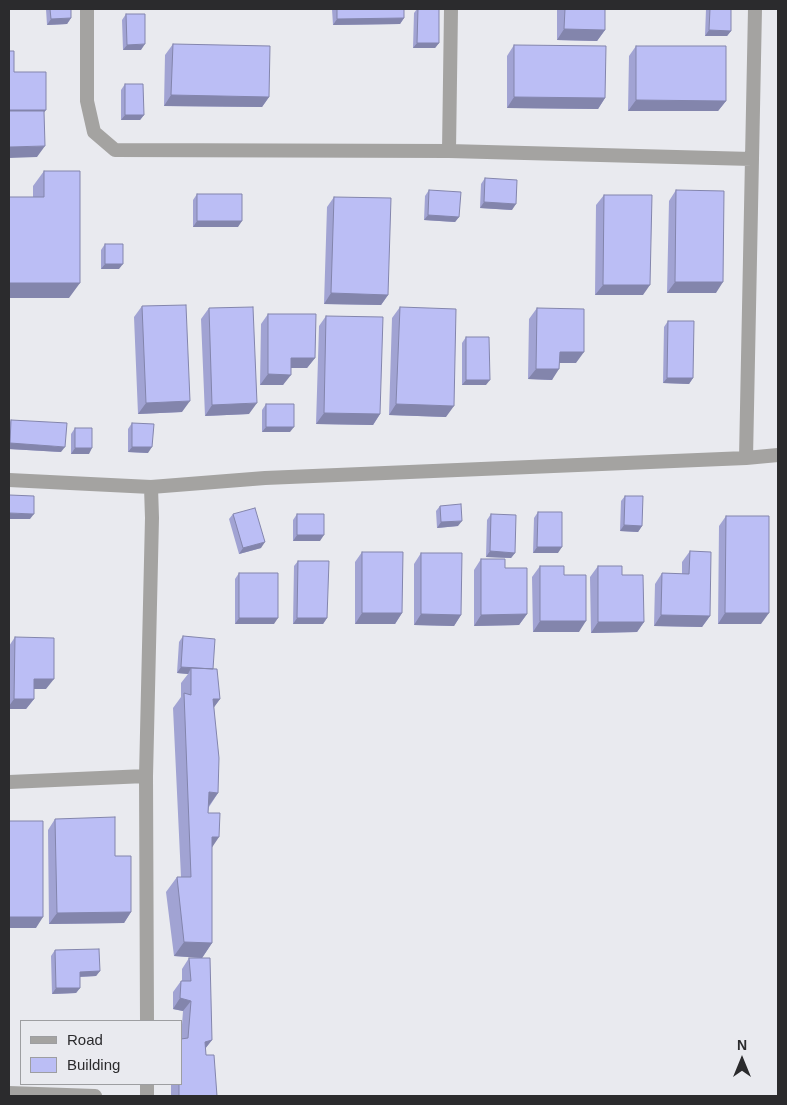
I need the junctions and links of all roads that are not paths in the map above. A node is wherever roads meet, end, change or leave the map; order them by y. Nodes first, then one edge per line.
1 (87, 9) edge
2 (451, 9) edge
3 (755, 9) edge
4 (449, 151) junction
5 (752, 159) junction
6 (778, 455) edge
7 (746, 458) junction
8 (9, 480) edge
9 (151, 487) junction
10 (146, 776) junction
11 (9, 782) edge
12 (147, 1020) edge
13 (9, 1093) edge
14 (95, 1096) edge

1 - 4 street
2 - 4 street
3 - 5 street
4 - 5 street
5 - 7 street
6 - 7 street
7 - 9 street
8 - 9 street
9 - 10 street
10 - 11 street
10 - 12 street
13 - 14 street

